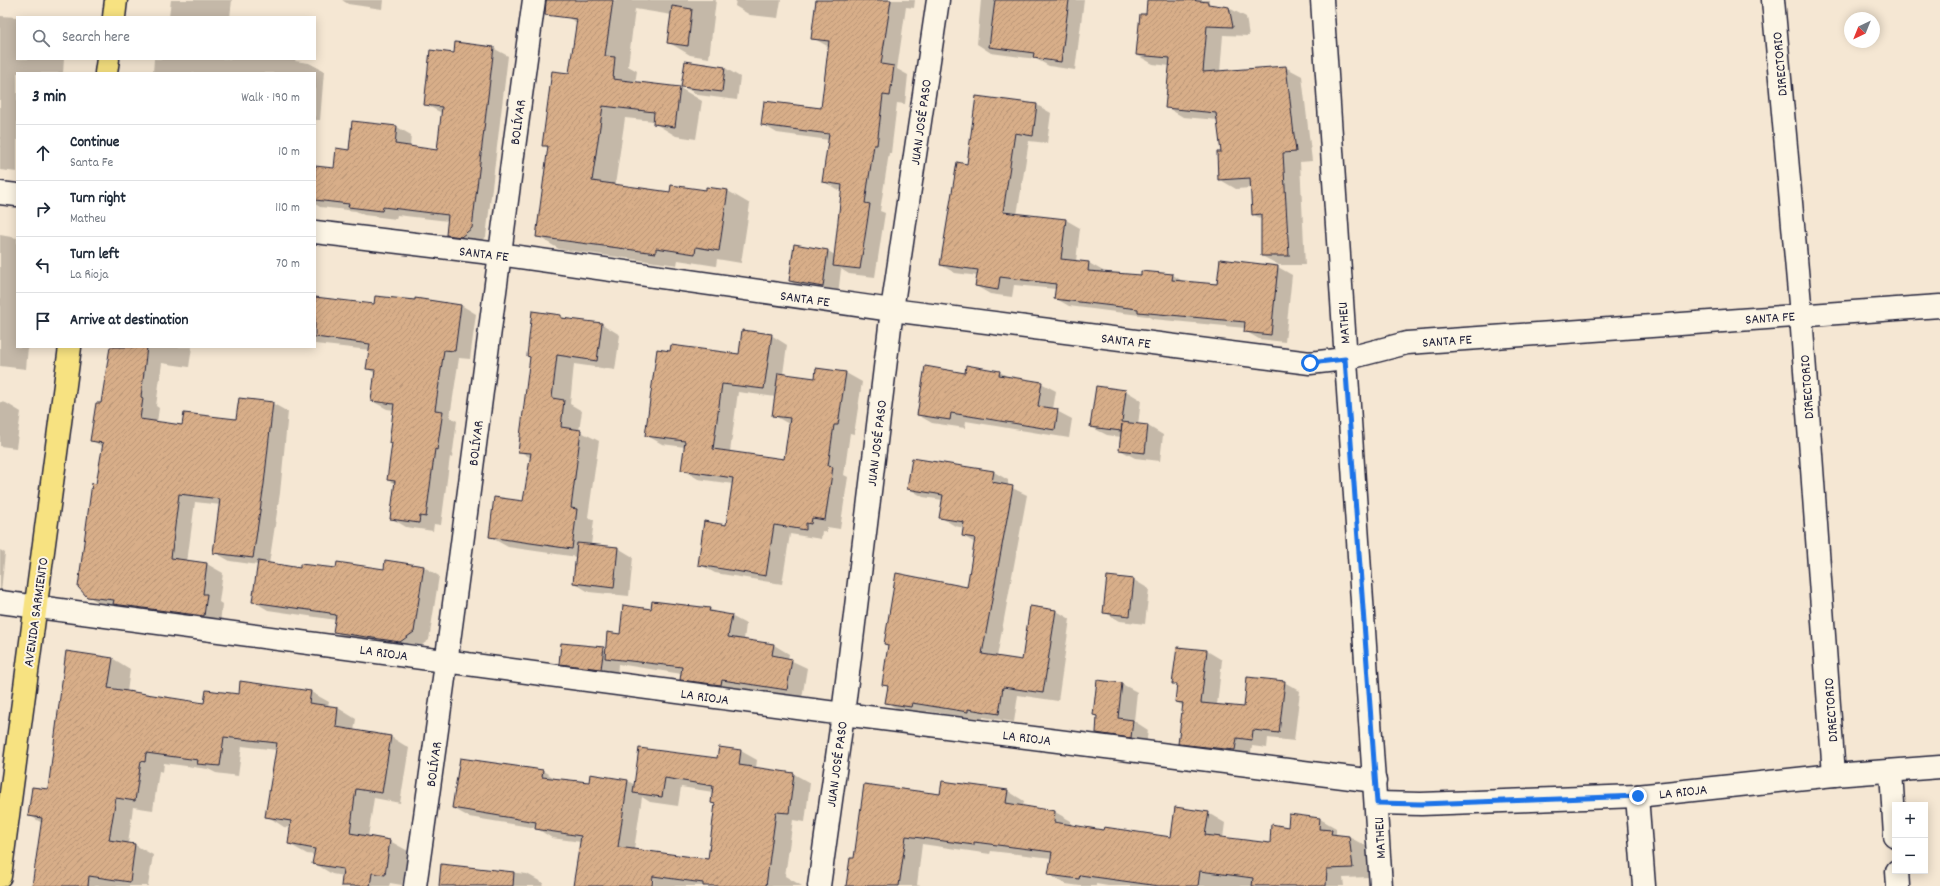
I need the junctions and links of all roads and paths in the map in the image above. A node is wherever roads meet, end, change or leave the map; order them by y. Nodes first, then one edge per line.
1 (116, 0) edge
2 (534, 0) edge
3 (938, 0) edge
4 (1322, 0) edge
5 (1773, 0) edge
6 (114, 16) edge
7 (108, 60) edge
8 (106, 72) edge
9 (0, 193) edge
10 (16, 195) edge
11 (316, 232) edge
12 (499, 254) junction
13 (1940, 306) edge
14 (892, 310) junction
15 (1801, 315) junction
16 (70, 348) edge
17 (1345, 359) junction
18 (0, 602) edge
19 (36, 606) junction
20 (448, 660) junction
21 (843, 714) junction
22 (1940, 767) edge
23 (1891, 771) junction
24 (1834, 775) junction
25 (1375, 781) junction
26 (1638, 796) junction
27 (1893, 802) edge
28 (1377, 803) junction
29 (1897, 874) edge
30 (0, 876) edge
31 (415, 886) edge
32 (819, 886) edge
33 (1381, 886) edge
34 (1644, 886) edge
35 (1898, 886) edge

1 - 6 main road
2 - 12 street, BOLÍVAR
3 - 14 street, JUAN JOSÉ PASO
4 - 17 street, MATHEU
5 - 15 street, DIRECTORIO
7 - 8 main road
9 - 10 street
11 - 12 street, SANTA FE
12 - 14 street, SANTA FE
12 - 20 street, BOLÍVAR
13 - 15 street, SANTA FE
14 - 17 street, SANTA FE
14 - 21 street, JUAN JOSÉ PASO
15 - 17 street, SANTA FE
15 - 24 street, DIRECTORIO
16 - 19 main road, AVENIDA SARMIENTO
17 - 25 street, MATHEU
18 - 19 street, LA RIOJA
19 - 20 street, LA RIOJA
19 - 30 main road, AVENIDA SARMIENTO
20 - 21 street, LA RIOJA
20 - 31 street, BOLÍVAR
21 - 25 street, LA RIOJA
21 - 32 street, JUAN JOSÉ PASO
22 - 23 street, LA RIOJA
23 - 24 street, LA RIOJA
23 - 27 street
24 - 26 street, LA RIOJA
25 - 28 street, MATHEU
26 - 28 street, LA RIOJA
26 - 34 street
28 - 33 street, MATHEU
29 - 35 street

